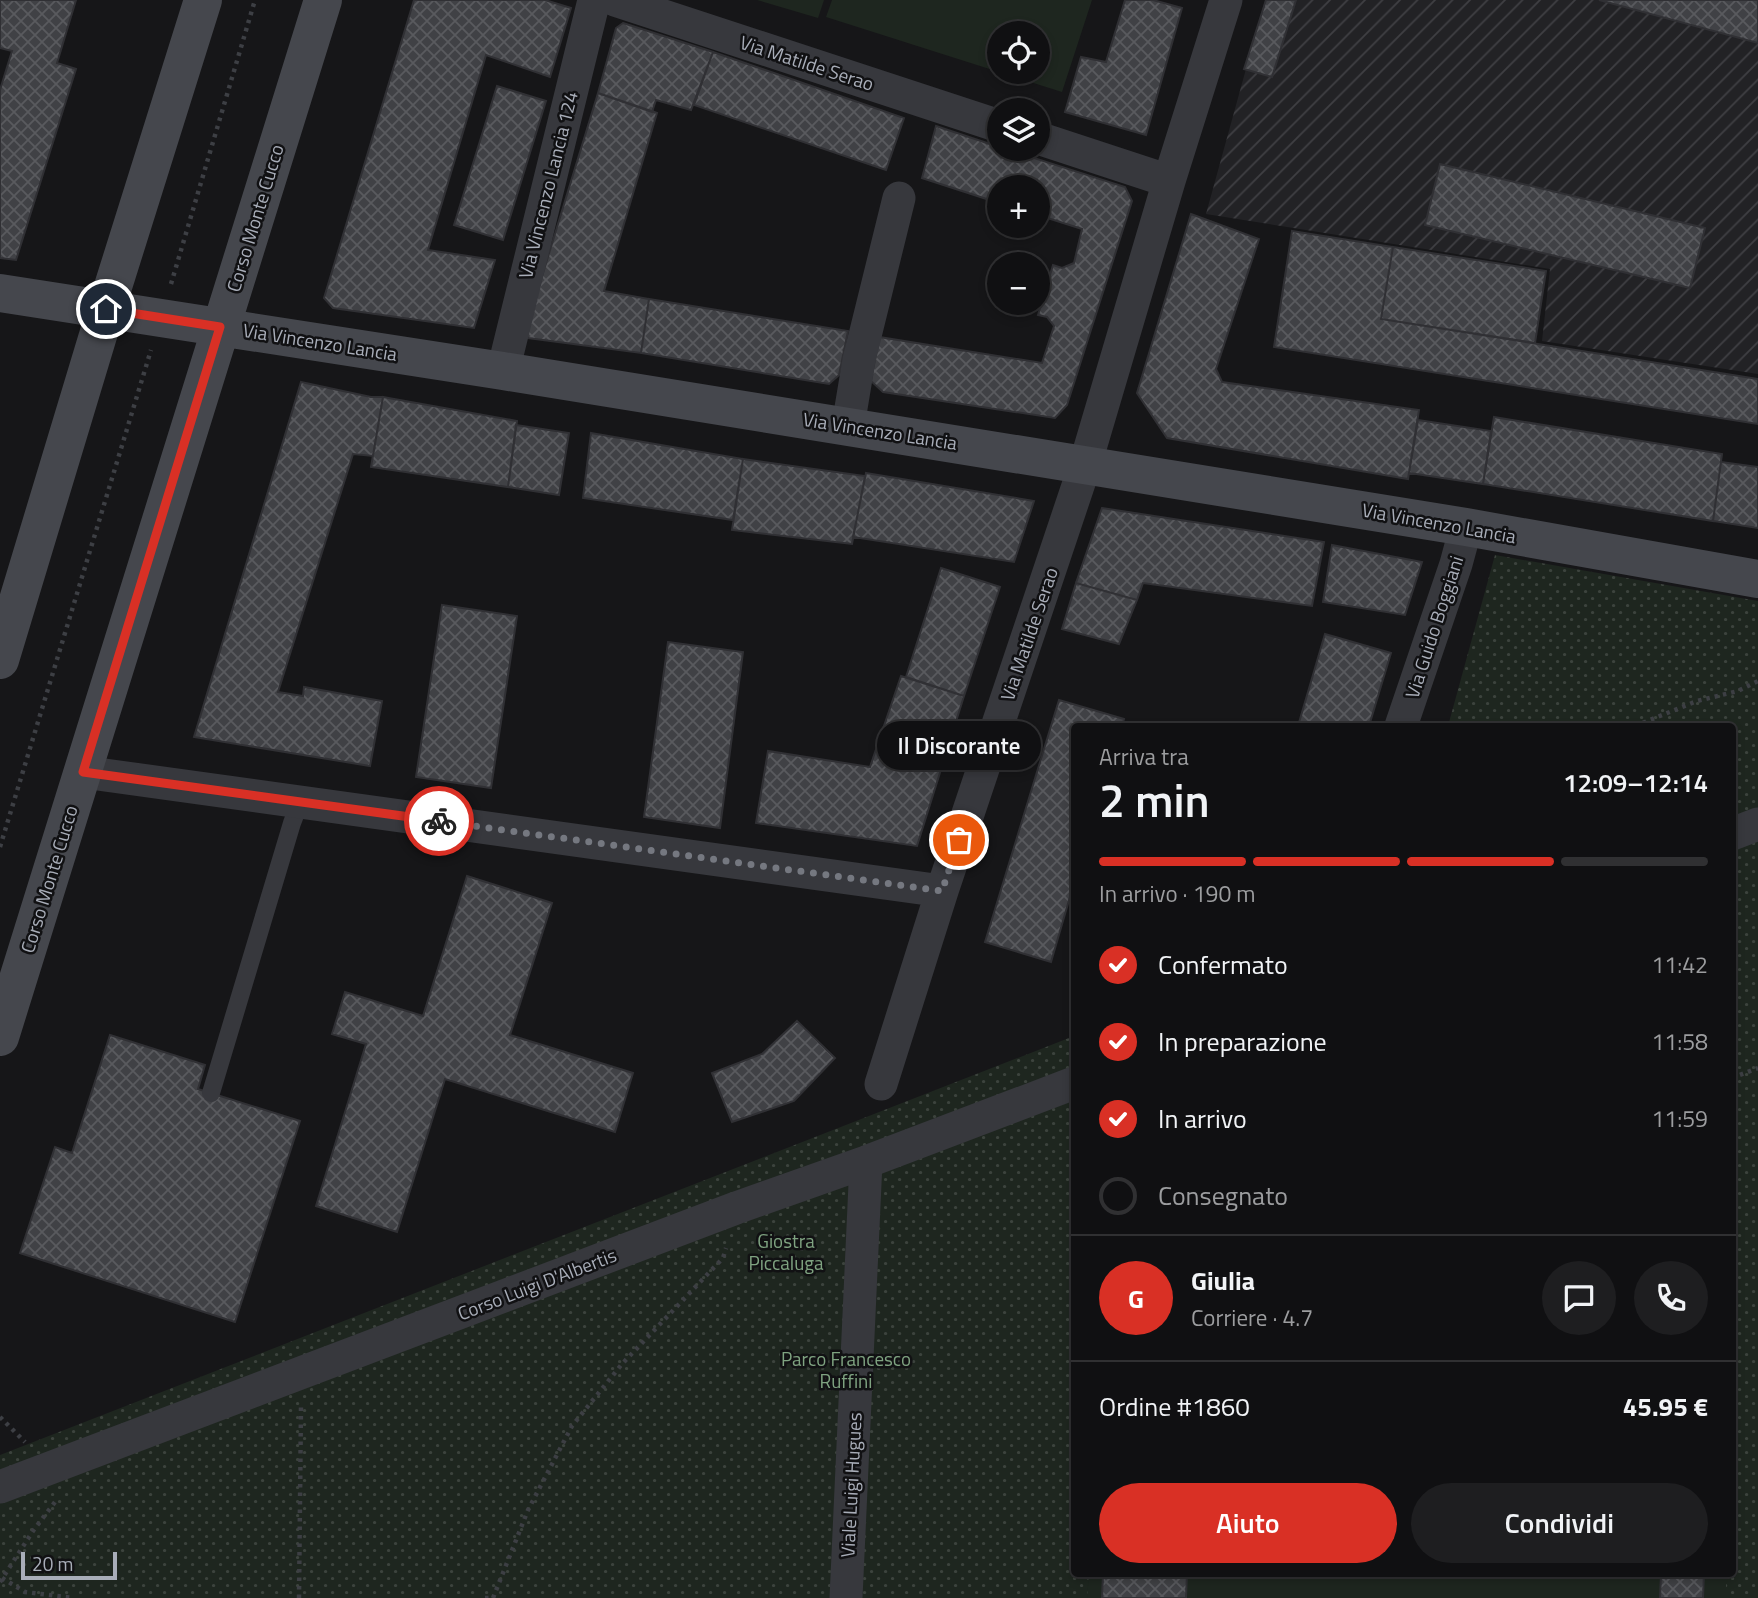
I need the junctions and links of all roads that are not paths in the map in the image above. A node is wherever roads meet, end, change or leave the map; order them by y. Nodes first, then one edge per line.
1 (203, 0) edge
2 (323, 0) edge
3 (594, 0) edge
4 (615, 0) edge
5 (1226, 0) edge
6 (987, 122) edge
7 (1050, 142) edge
8 (1169, 181) junction
9 (899, 198) dead end
10 (0, 293) edge
11 (106, 309) junction
12 (220, 327) junction
13 (503, 371) junction
14 (848, 426) junction
15 (1085, 465) junction
16 (1466, 527) junction
17 (1758, 579) edge
18 (0, 660) edge
19 (1402, 723) edge
20 (83, 772) junction
21 (300, 802) junction
22 (1758, 824) edge
23 (1736, 832) edge
24 (942, 891) junction
25 (0, 1037) edge
26 (881, 1084) dead end
27 (1071, 1084) edge
28 (211, 1093) dead end
29 (866, 1162) junction
30 (0, 1487) edge
31 (846, 1598) edge

1 - 11 street
2 - 12 street, Corso Monte Cucco
3 - 13 street, Via Vincenzo Lancia 124
4 - 6 street, Via Matilde Serao
5 - 8 street, Via Matilde Serao
7 - 8 street
8 - 15 street, Via Matilde Serao
9 - 14 street
10 - 11 street, Via Vincenzo Lancia
11 - 12 street, Via Vincenzo Lancia
11 - 18 street
12 - 13 street, Via Vincenzo Lancia
12 - 20 street, Corso Monte Cucco
13 - 14 street, Via Vincenzo Lancia
14 - 15 street, Via Vincenzo Lancia
15 - 16 street, Via Vincenzo Lancia
15 - 24 street, Via Matilde Serao
16 - 17 street, Via Vincenzo Lancia
16 - 19 street, Via Guido Boggiani
20 - 21 street
20 - 25 street, Corso Monte Cucco
21 - 24 street
21 - 28 lane
22 - 23 street
24 - 26 street, Via Matilde Serao
27 - 29 street, Corso Luigi D'Albertis
29 - 30 street, Corso Luigi D'Albertis
29 - 31 street, Viale Luigi Hugues

